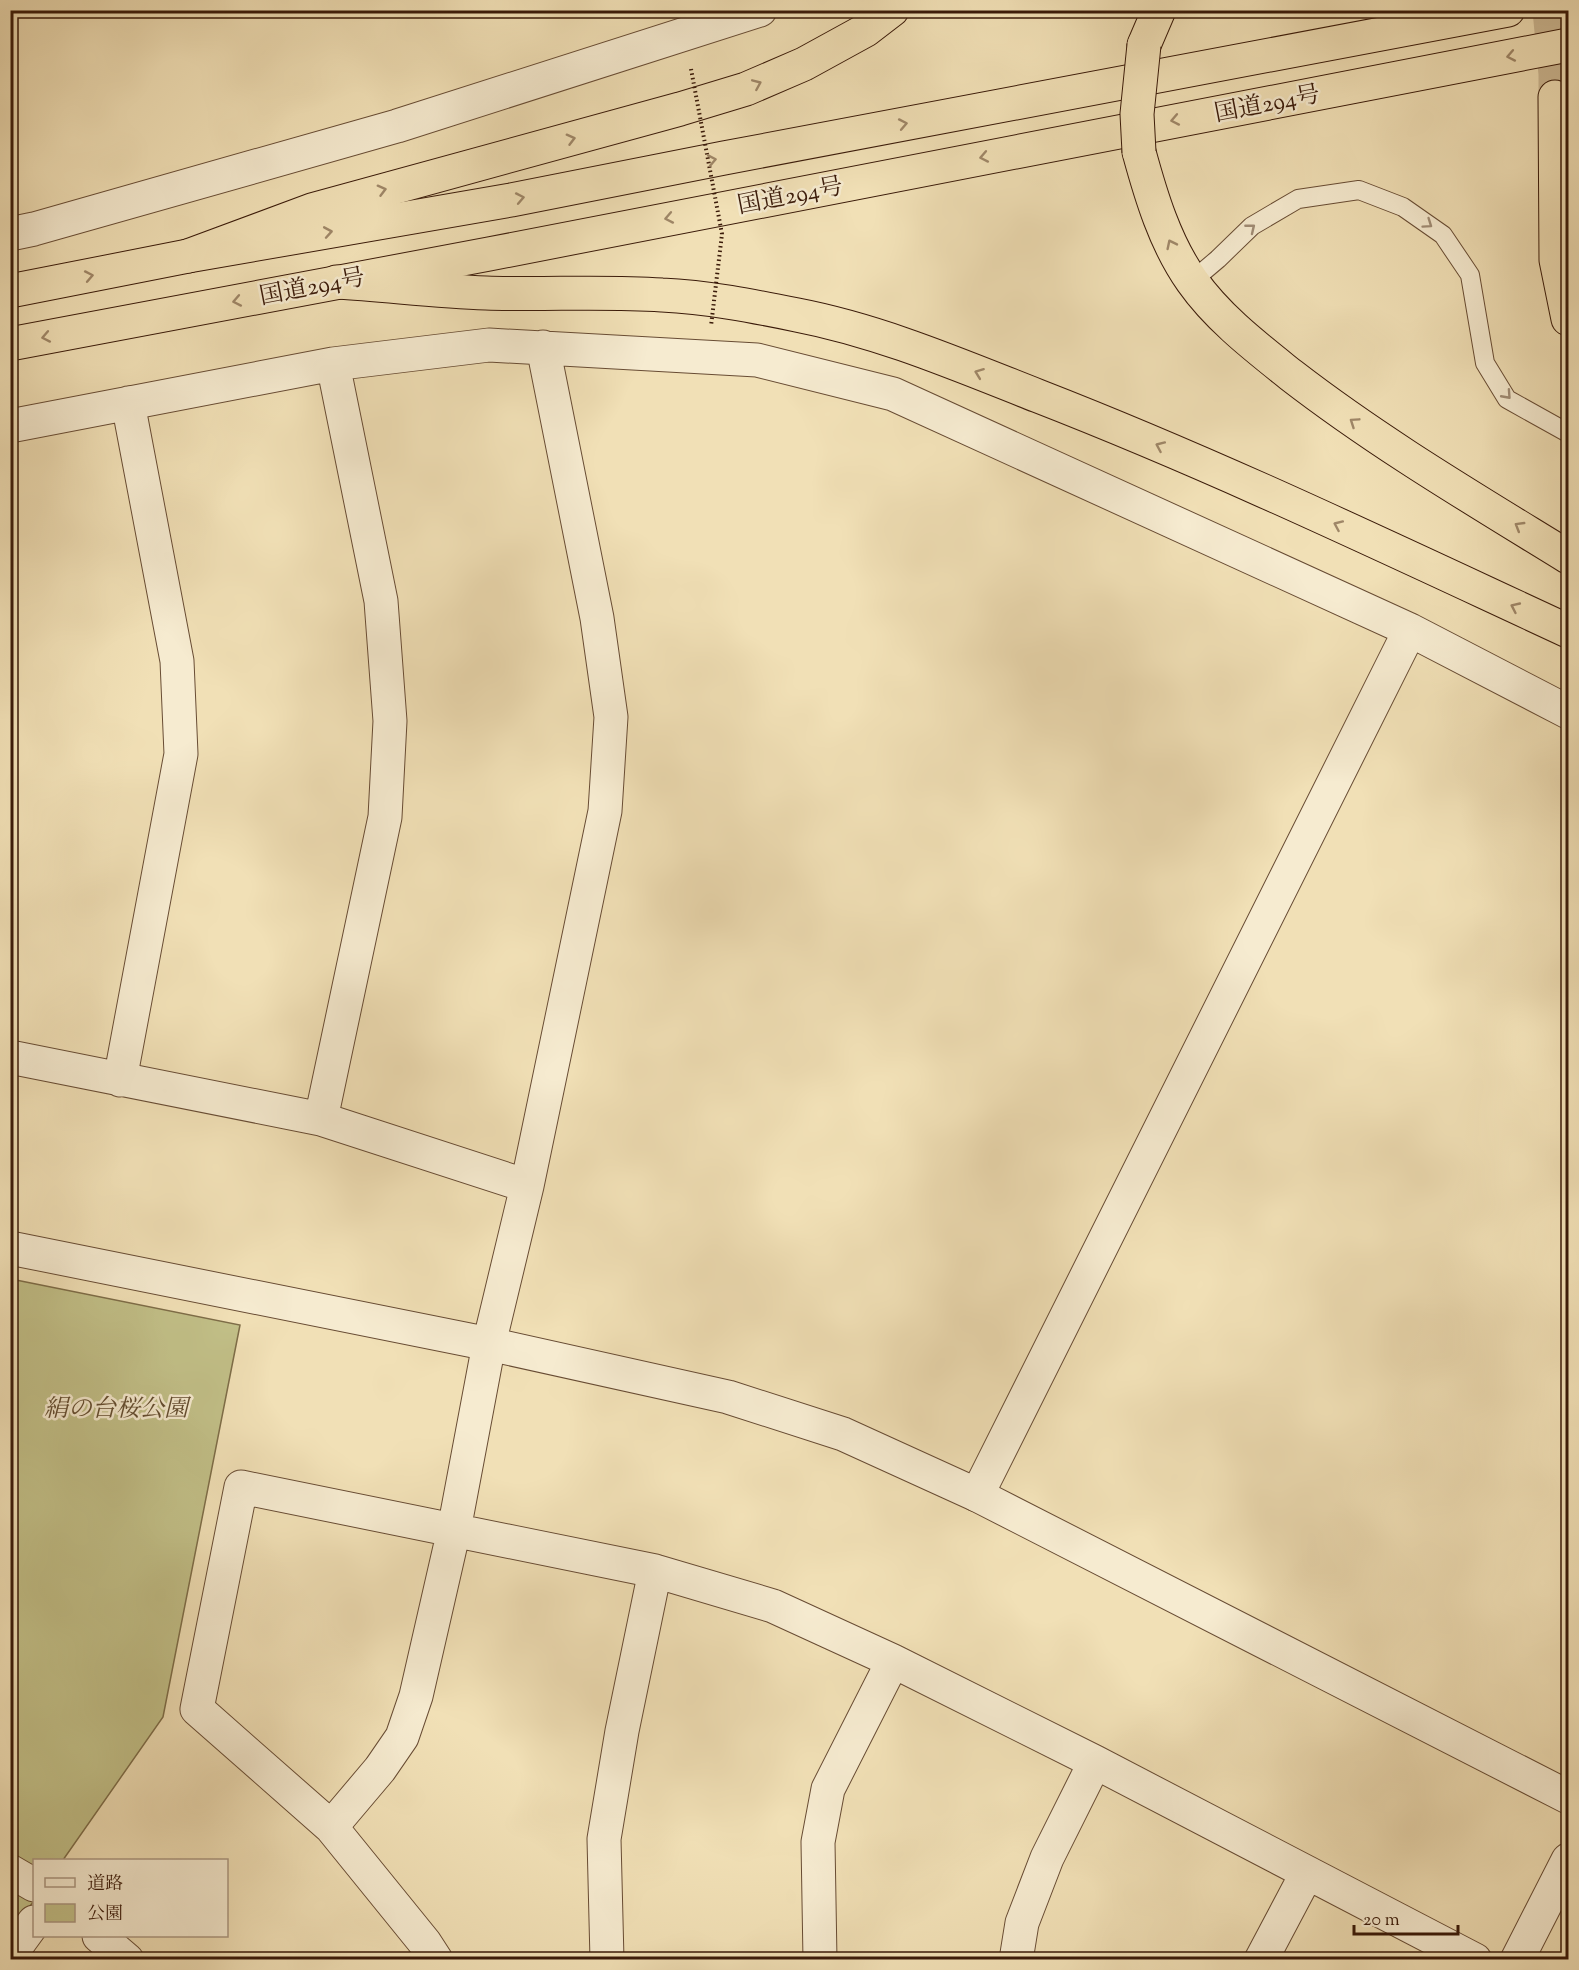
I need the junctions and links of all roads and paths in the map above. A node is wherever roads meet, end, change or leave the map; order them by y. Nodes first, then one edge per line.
1 (760, 10) edge
2 (891, 10) edge
3 (1160, 10) edge
4 (1508, 10) edge
5 (1569, 45) edge
6 (691, 69) dead end
7 (1555, 97) tunnel mouth
8 (10, 234) edge
9 (188, 256) junction
10 (1192, 281) junction
11 (336, 282) junction
12 (10, 291) edge
13 (1569, 319) edge
14 (711, 326) dead end
15 (10, 344) edge
16 (543, 347) junction
17 (333, 364) junction
18 (128, 403) junction
19 (10, 426) edge
20 (1569, 433) edge
21 (1569, 557) edge
22 (1410, 630) junction
23 (1569, 631) edge
24 (1569, 712) edge
25 (10, 1056) edge
26 (120, 1080) junction
27 (321, 1119) junction
28 (527, 1186) junction
29 (10, 1248) edge
30 (489, 1344) junction
31 (976, 1495) junction
32 (454, 1530) junction
33 (655, 1570) junction
34 (893, 1660) junction
35 (1095, 1762) junction
36 (1569, 1797) edge
37 (331, 1827) junction
38 (1569, 1860) edge
39 (10, 1871) edge
40 (1308, 1873) junction
41 (33, 1884) edge
42 (33, 1923) edge
43 (101, 1937) edge
44 (10, 1955) edge
45 (127, 1959) edge
46 (436, 1959) edge
47 (608, 1959) edge
48 (820, 1959) edge
49 (1016, 1959) edge
50 (1261, 1959) edge
51 (1475, 1959) edge
52 (1517, 1959) edge

1 - 8 street
9 -> 2 highway
10 -> 3 highway, bridge
9 -> 4 highway, 国道294号
5 -> 11 highway, 国道294号
6 - 14 path, bridge
7 - 13 highway
12 -> 9 highway, 国道294号
10 -> 20 lane
21 -> 10 highway
11 -> 15 highway, 国道294号
23 -> 11 highway
16 - 17 street
16 - 22 street
16 - 28 street
17 - 18 street
17 - 27 street
18 - 19 street
18 - 26 street
22 - 24 street
22 - 31 street
25 - 26 street
26 - 27 street
27 - 28 street
28 - 30 street
29 - 30 street
30 - 31 street
30 - 32 street
31 - 36 street
32 - 33 street
32 - 37 street
32 - 37 street
33 - 34 street
33 - 47 street
34 - 35 street
34 - 48 street
35 - 40 street
35 - 49 street
37 - 46 street
38 - 52 street
39 - 41 street
40 - 50 street
40 - 51 street
42 - 44 street
43 - 45 street

